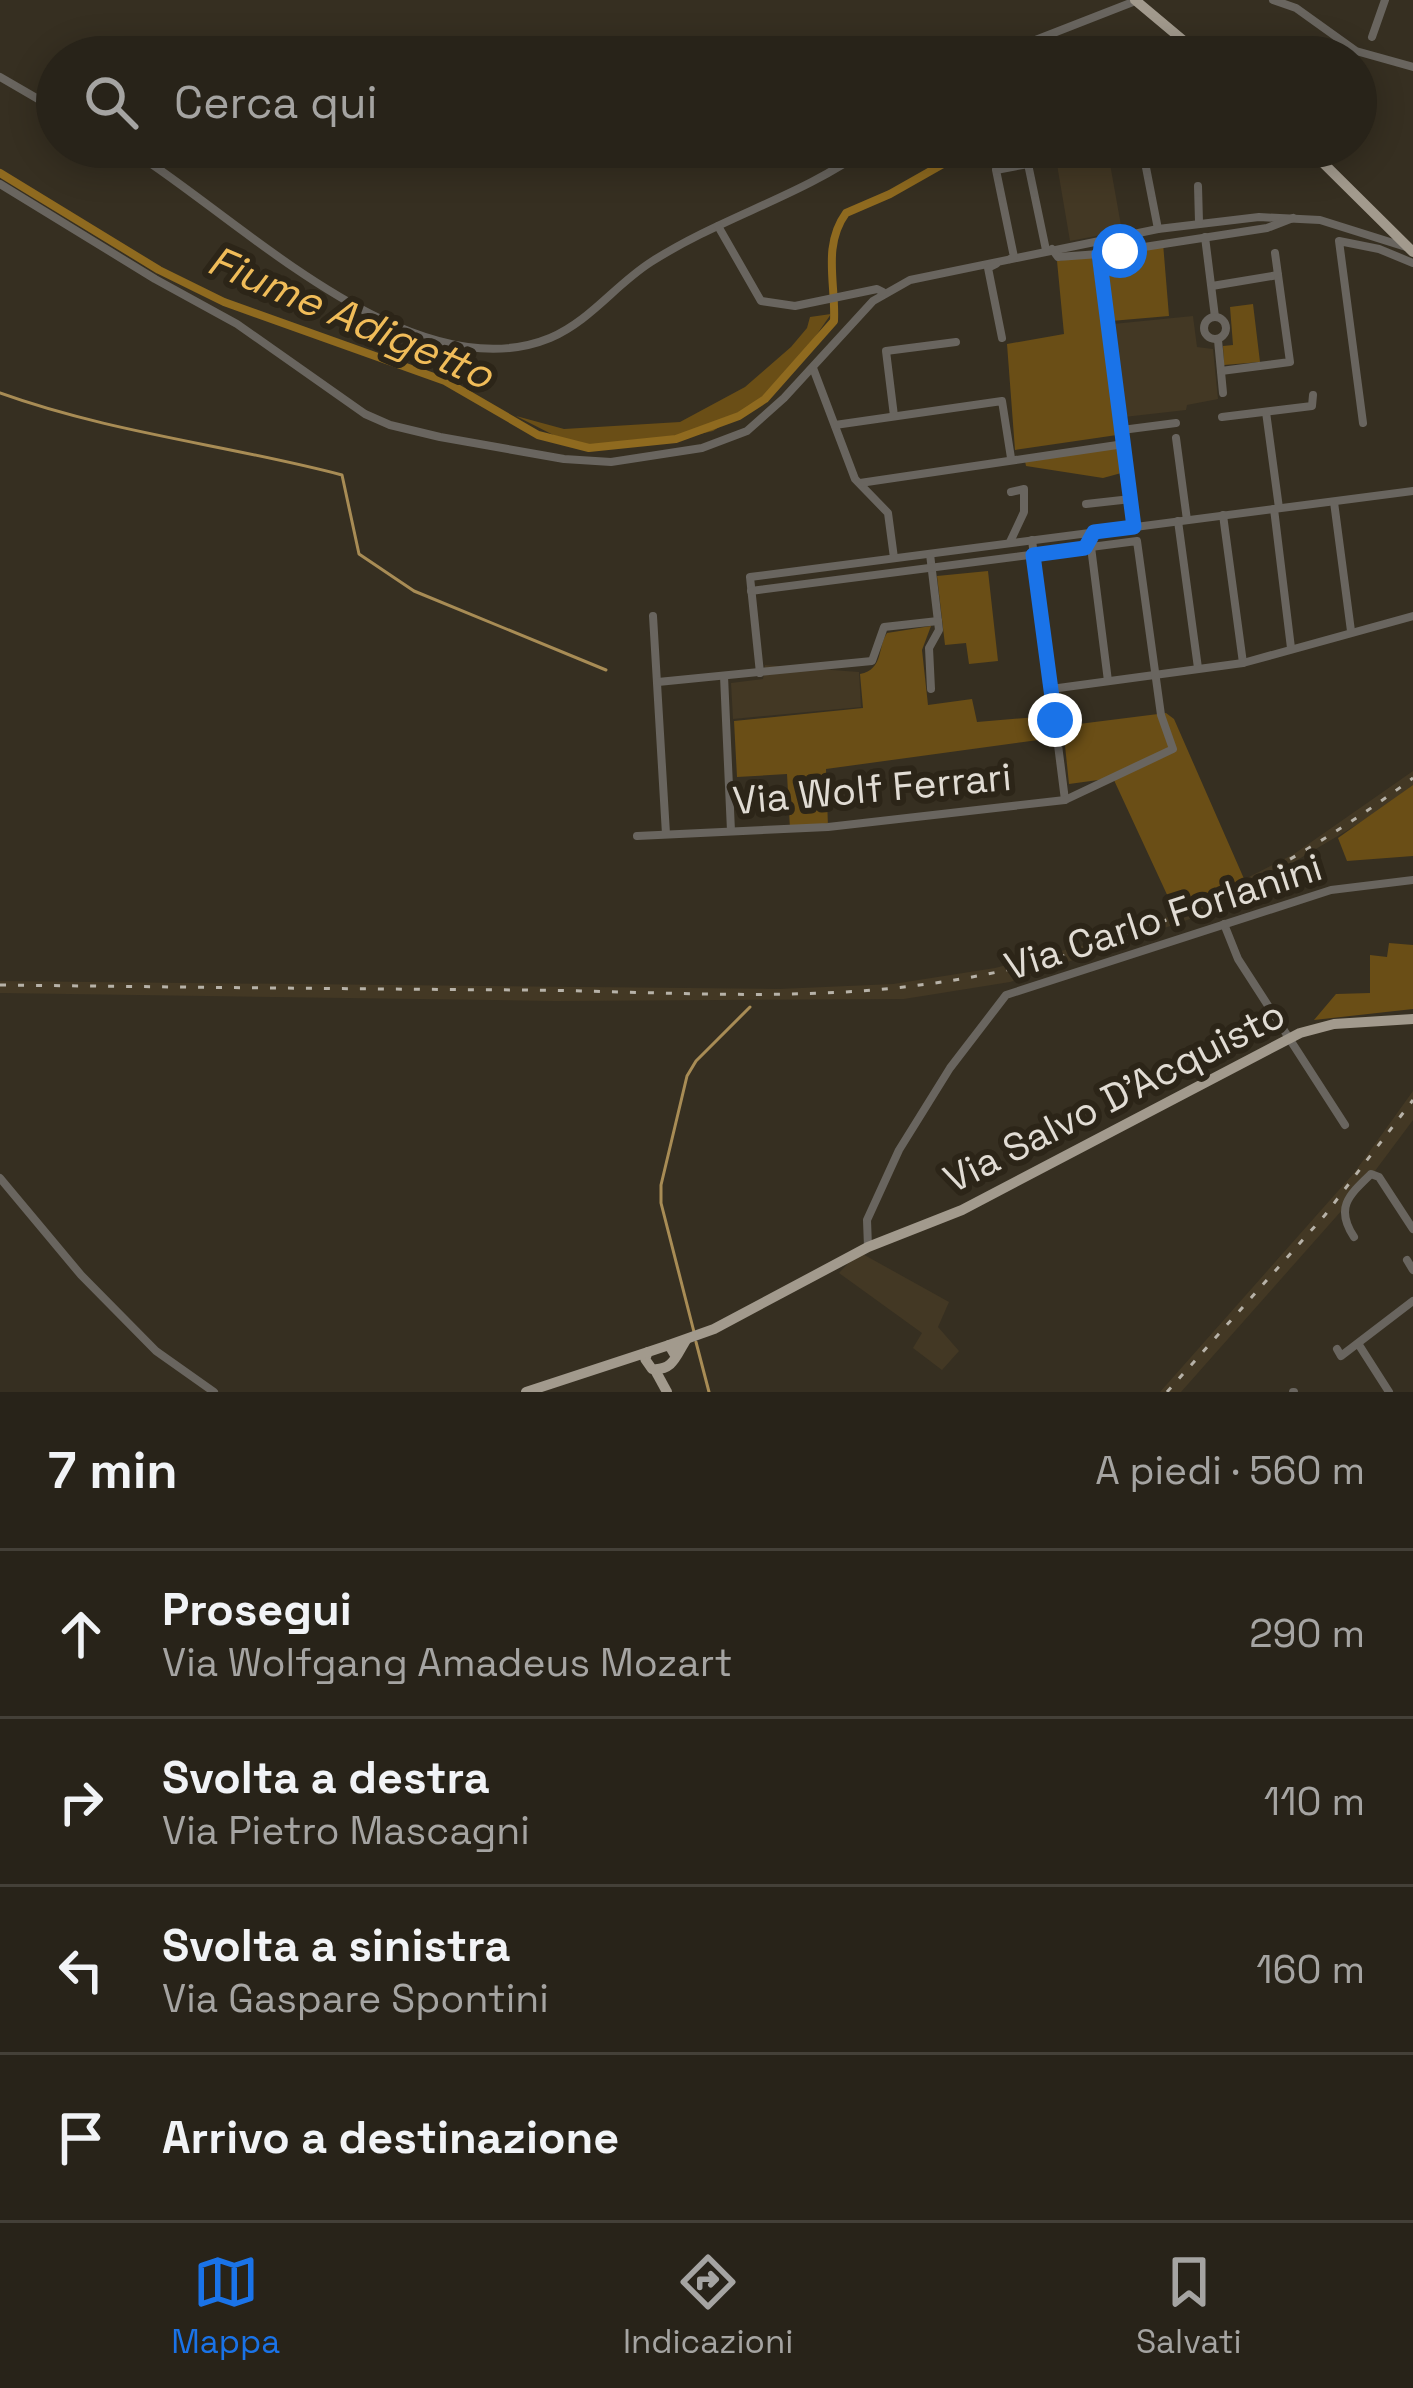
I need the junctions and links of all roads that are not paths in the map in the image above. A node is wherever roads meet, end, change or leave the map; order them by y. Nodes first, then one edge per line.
1 (1137, 0) edge
2 (1273, 0) edge
3 (1385, 0) edge
4 (1046, 36) edge
5 (1178, 36) edge
6 (1335, 36) edge
7 (1372, 36) edge
8 (1377, 57) edge
9 (1413, 67) edge
10 (0, 77) edge
11 (36, 98) edge
12 (160, 168) edge
13 (840, 168) edge
14 (1007, 168) edge
15 (1029, 168) edge
16 (1146, 168) edge
17 (1329, 168) edge
18 (0, 184) edge
19 (1198, 186) dead end
20 (1293, 217) junction
21 (1199, 222) junction
22 (718, 226) junction
23 (1159, 229) junction
24 (1205, 237) junction
25 (1412, 248) edge
26 (1049, 250) junction
27 (1275, 253) dead end
28 (1099, 254) junction
29 (1014, 257) junction
30 (1413, 263) edge
31 (1278, 275) junction
32 (1212, 286) junction
33 (883, 292) junction
34 (1215, 317) junction
35 (1002, 338) dead end
36 (1218, 340) junction
37 (956, 342) dead end
38 (813, 368) junction
39 (1221, 371) junction
40 (1223, 393) dead end
41 (1312, 395) dead end
42 (1266, 412) junction
43 (894, 416) junction
44 (1222, 417) dead end
45 (1176, 423) dead end
46 (1363, 424) dead end
47 (835, 425) junction
48 (1122, 430) junction
49 (1177, 438) dead end
50 (1124, 444) junction
51 (1011, 459) junction
52 (860, 483) junction
53 (1011, 492) dead end
54 (1413, 492) edge
55 (1131, 499) junction
56 (1334, 502) junction
57 (1086, 505) dead end
58 (1276, 509) junction
59 (1223, 515) junction
60 (1182, 521) junction
61 (1134, 527) junction
62 (1094, 532) junction
63 (1032, 540) junction
64 (1010, 543) junction
65 (1088, 548) junction
66 (930, 554) junction
67 (1033, 555) junction
68 (894, 558) junction
69 (828, 567) junction
70 (930, 568) junction
71 (830, 581) junction
72 (751, 591) junction
73 (653, 616) dead end
74 (1413, 616) edge
75 (938, 621) junction
76 (1351, 631) junction
77 (1291, 648) junction
78 (1243, 662) junction
79 (1198, 668) junction
80 (760, 673) junction
81 (1154, 674) junction
82 (724, 676) junction
83 (1108, 681) junction
84 (658, 682) junction
85 (931, 689) dead end
86 (1051, 689) junction
87 (1065, 800) junction
88 (731, 831) junction
89 (666, 834) junction
90 (637, 836) dead end
91 (1413, 880) edge
92 (1224, 924) junction
93 (1413, 1018) edge
94 (1289, 1037) junction
95 (1345, 1125) dead end
96 (0, 1178) edge
97 (1413, 1228) edge
98 (1354, 1237) dead end
99 (868, 1247) junction
100 (1413, 1301) edge
101 (693, 1337) junction
102 (669, 1345) junction
103 (1359, 1345) junction
104 (1337, 1348) dead end
105 (648, 1352) junction
106 (624, 1361) junction
107 (674, 1361) junction
108 (652, 1368) junction
109 (667, 1388) edge
110 (214, 1392) edge
111 (526, 1392) edge
112 (1389, 1392) edge

1 - 4 street
1 - 5 main road
2 - 6 street
3 - 7 street
8 - 9 street
10 - 11 street
12 - 22 street
13 - 22 street
14 - 29 street
15 - 26 street
16 - 23 street
17 - 25 main road
18 - 38 street
19 - 21 street
20 - 21 street
20 - 24 street
20 - 25 street
21 - 23 street
22 - 33 street
23 - 26 street
24 - 28 street
24 - 32 street
26 - 28 street
26 - 29 street
27 - 31 street
28 - 48 street
29 - 33 street
29 - 35 street
30 - 46 street
31 - 32 street
31 - 39 street
32 - 34 street
33 - 38 street
34 - 36 street
34 - 36 street
36 - 39 street
37 - 43 street
38 - 47 street
39 - 40 street
41 - 42 street
42 - 44 street
42 - 58 street
43 - 47 street
43 - 51 street
45 - 48 street
47 - 52 street
48 - 50 street
49 - 60 street
50 - 51 street
50 - 55 street
51 - 52 street
52 - 68 street
53 - 64 street
54 - 56 street
55 - 57 street
55 - 61 street
56 - 58 street
56 - 76 street
58 - 59 street
58 - 77 street
59 - 60 street
59 - 78 street
60 - 61 street
60 - 79 street
61 - 62 street
62 - 63 street
62 - 65 street
63 - 64 street
63 - 67 street
64 - 66 street
65 - 67 street
65 - 81 street
65 - 83 street
66 - 68 street
66 - 70 street
67 - 70 street
67 - 86 street
68 - 69 street
69 - 71 street
69 - 72 street
70 - 71 street
70 - 75 street
71 - 72 street
72 - 80 street
73 - 84 street
74 - 76 street
75 - 80 street
75 - 85 street
76 - 77 street
77 - 78 street
78 - 79 street
79 - 81 street
80 - 82 street
81 - 83 street
81 - 87 street, Via Wolf Ferrari
82 - 84 street
82 - 88 street
83 - 86 street
84 - 89 street
86 - 87 street
87 - 88 street, Via Wolf Ferrari
88 - 89 street, Via Wolf Ferrari
89 - 90 street, Via Wolf Ferrari
91 - 92 street, Via Carlo Forlanini
92 - 94 street
92 - 99 street, Via Carlo Forlanini
93 - 94 main road, Via Salvo D'Acquisto
94 - 95 street
94 - 99 main road, Via Salvo D'Acquisto
96 - 110 street
97 - 98 street
99 - 101 main road, Via Salvo D'Acquisto
100 - 103 street
101 - 102 main road
101 - 107 main road
102 - 105 main road
102 - 107 main road
103 - 104 street
103 - 112 street
105 - 106 main road
105 - 108 main road
106 - 108 main road
106 - 111 main road
107 - 108 main road
107 - 109 main road
108 - 109 main road

